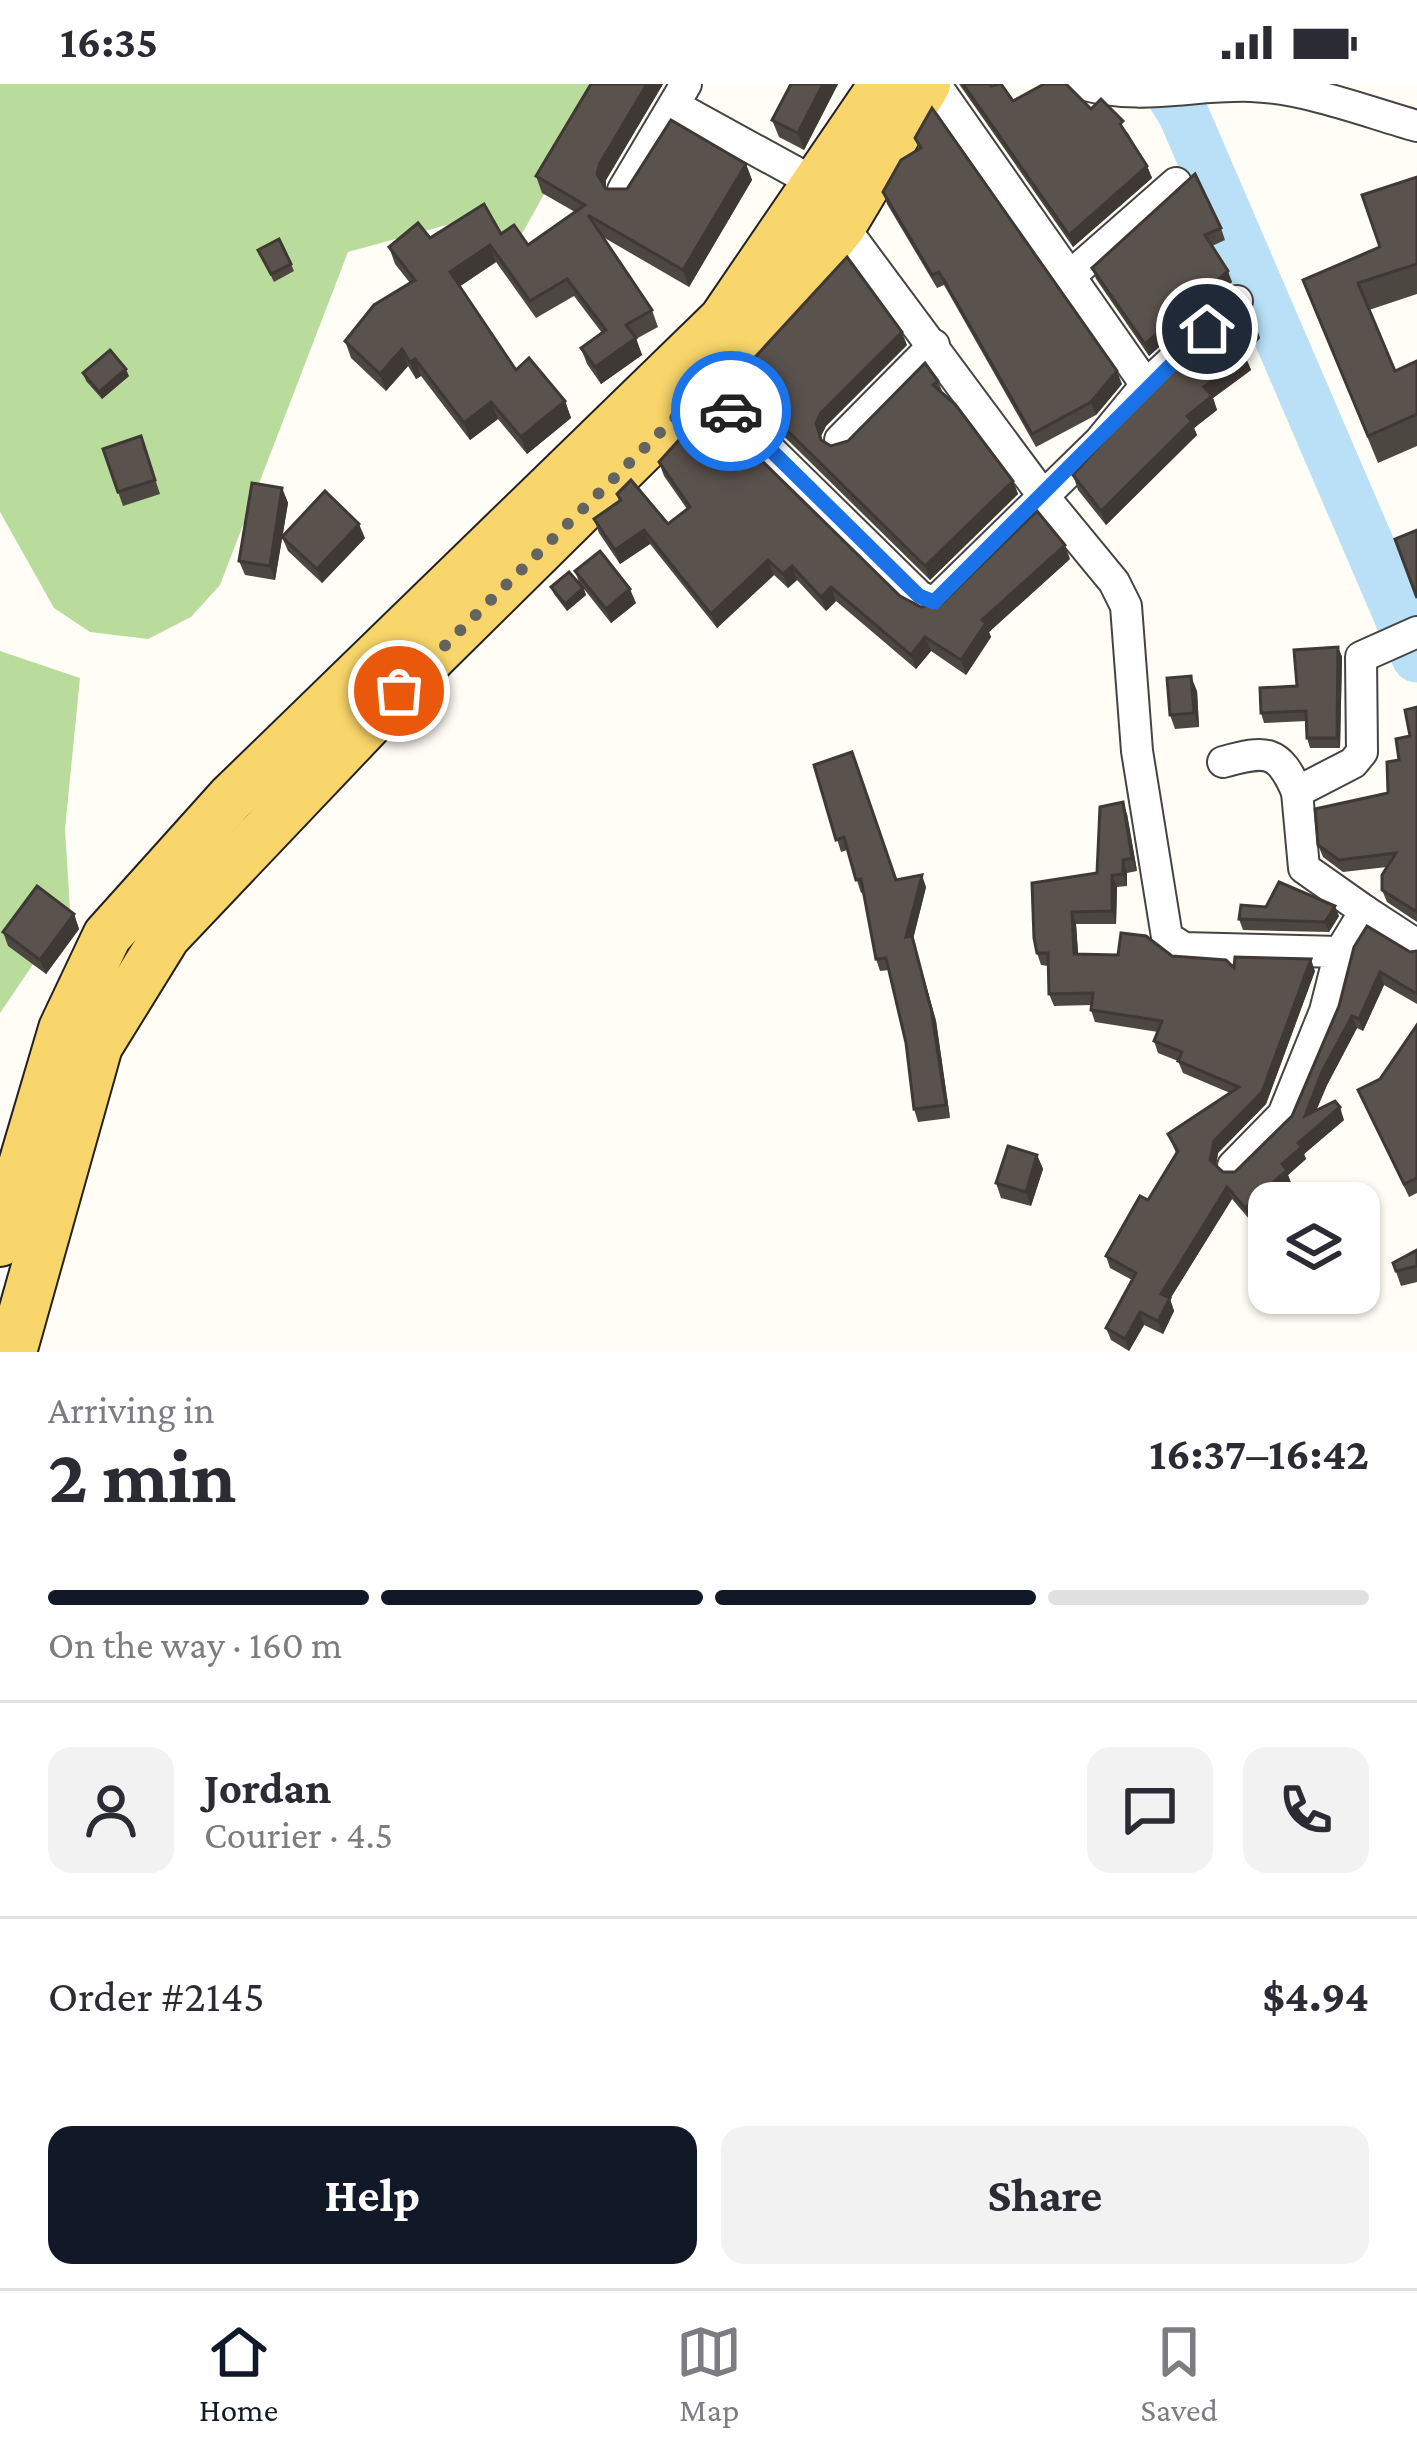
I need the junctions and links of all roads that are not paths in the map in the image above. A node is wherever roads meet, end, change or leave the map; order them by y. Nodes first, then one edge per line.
1 (884, 84) edge
2 (930, 84) edge
3 (1082, 84) edge
4 (681, 95) edge
5 (1417, 126) edge
6 (1176, 183) dead end
7 (623, 190) edge
8 (830, 205) junction
9 (1070, 277) junction
10 (1237, 301) dead end
11 (735, 333) junction
12 (934, 345) junction
13 (1145, 385) junction
14 (706, 387) junction
15 (840, 440) edge
16 (1044, 497) junction
17 (1405, 636) edge
18 (1223, 762) dead end
19 (1297, 792) junction
20 (249, 813) junction
21 (1365, 910) junction
22 (1417, 944) edge
23 (1340, 952) junction
24 (1233, 1166) edge
25 (0, 1242) edge
26 (12, 1352) edge

1 - 8 main road
2 - 8 main road
2 - 9 street
3 - 5 street
4 - 7 street
4 - 8 street
6 - 9 street
8 - 11 main road
8 - 12 street
9 - 13 street
10 - 13 street
11 - 14 main road
11 - 20 main road
12 - 15 street
12 - 16 street
13 - 16 street
14 - 16 street
14 - 20 main road
16 - 23 street
17 - 19 street
18 - 19 street
19 - 21 street
20 - 25 main road
20 - 26 main road
21 - 22 street
21 - 23 street
23 - 24 street

